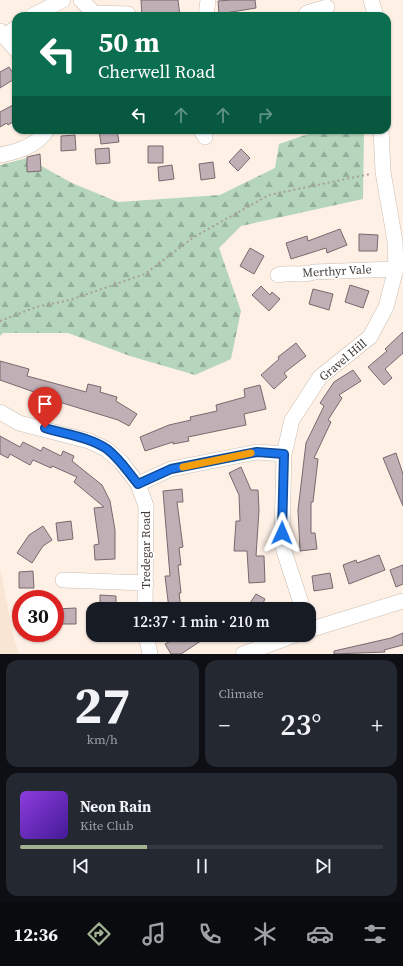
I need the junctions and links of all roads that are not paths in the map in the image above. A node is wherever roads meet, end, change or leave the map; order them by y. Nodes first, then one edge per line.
1 (63, 0) edge
2 (81, 0) edge
3 (208, 0) edge
4 (370, 0) edge
5 (327, 7) dead end
6 (40, 12) edge
7 (94, 12) edge
8 (206, 12) edge
9 (310, 12) edge
10 (374, 12) edge
11 (12, 30) edge
12 (2, 34) edge
13 (12, 45) edge
14 (44, 134) edge
15 (381, 134) edge
16 (0, 155) edge
17 (396, 269) junction
18 (278, 275) dead end
19 (0, 412) edge
20 (284, 454) junction
21 (138, 484) junction
22 (63, 580) dead end
23 (146, 583) junction
24 (403, 601) edge
25 (145, 602) edge
26 (302, 602) edge
27 (316, 626) edge
28 (147, 642) edge
29 (276, 642) edge
30 (150, 654) edge
31 (243, 654) edge

1 - 6 street
2 - 7 street
3 - 8 street
4 - 10 street
5 - 9 street
11 - 12 street
12 - 13 street
14 - 16 street
15 - 17 street, Gravel Hill
17 - 18 street, Merthyr Vale
17 - 20 street, Gravel Hill
19 - 21 street, Tredegar Road
20 - 21 street
20 - 26 street, Gravel Hill
21 - 23 street, Tredegar Road
22 - 23 street
23 - 25 street, Tredegar Road
24 - 27 street
28 - 30 street
29 - 31 street

